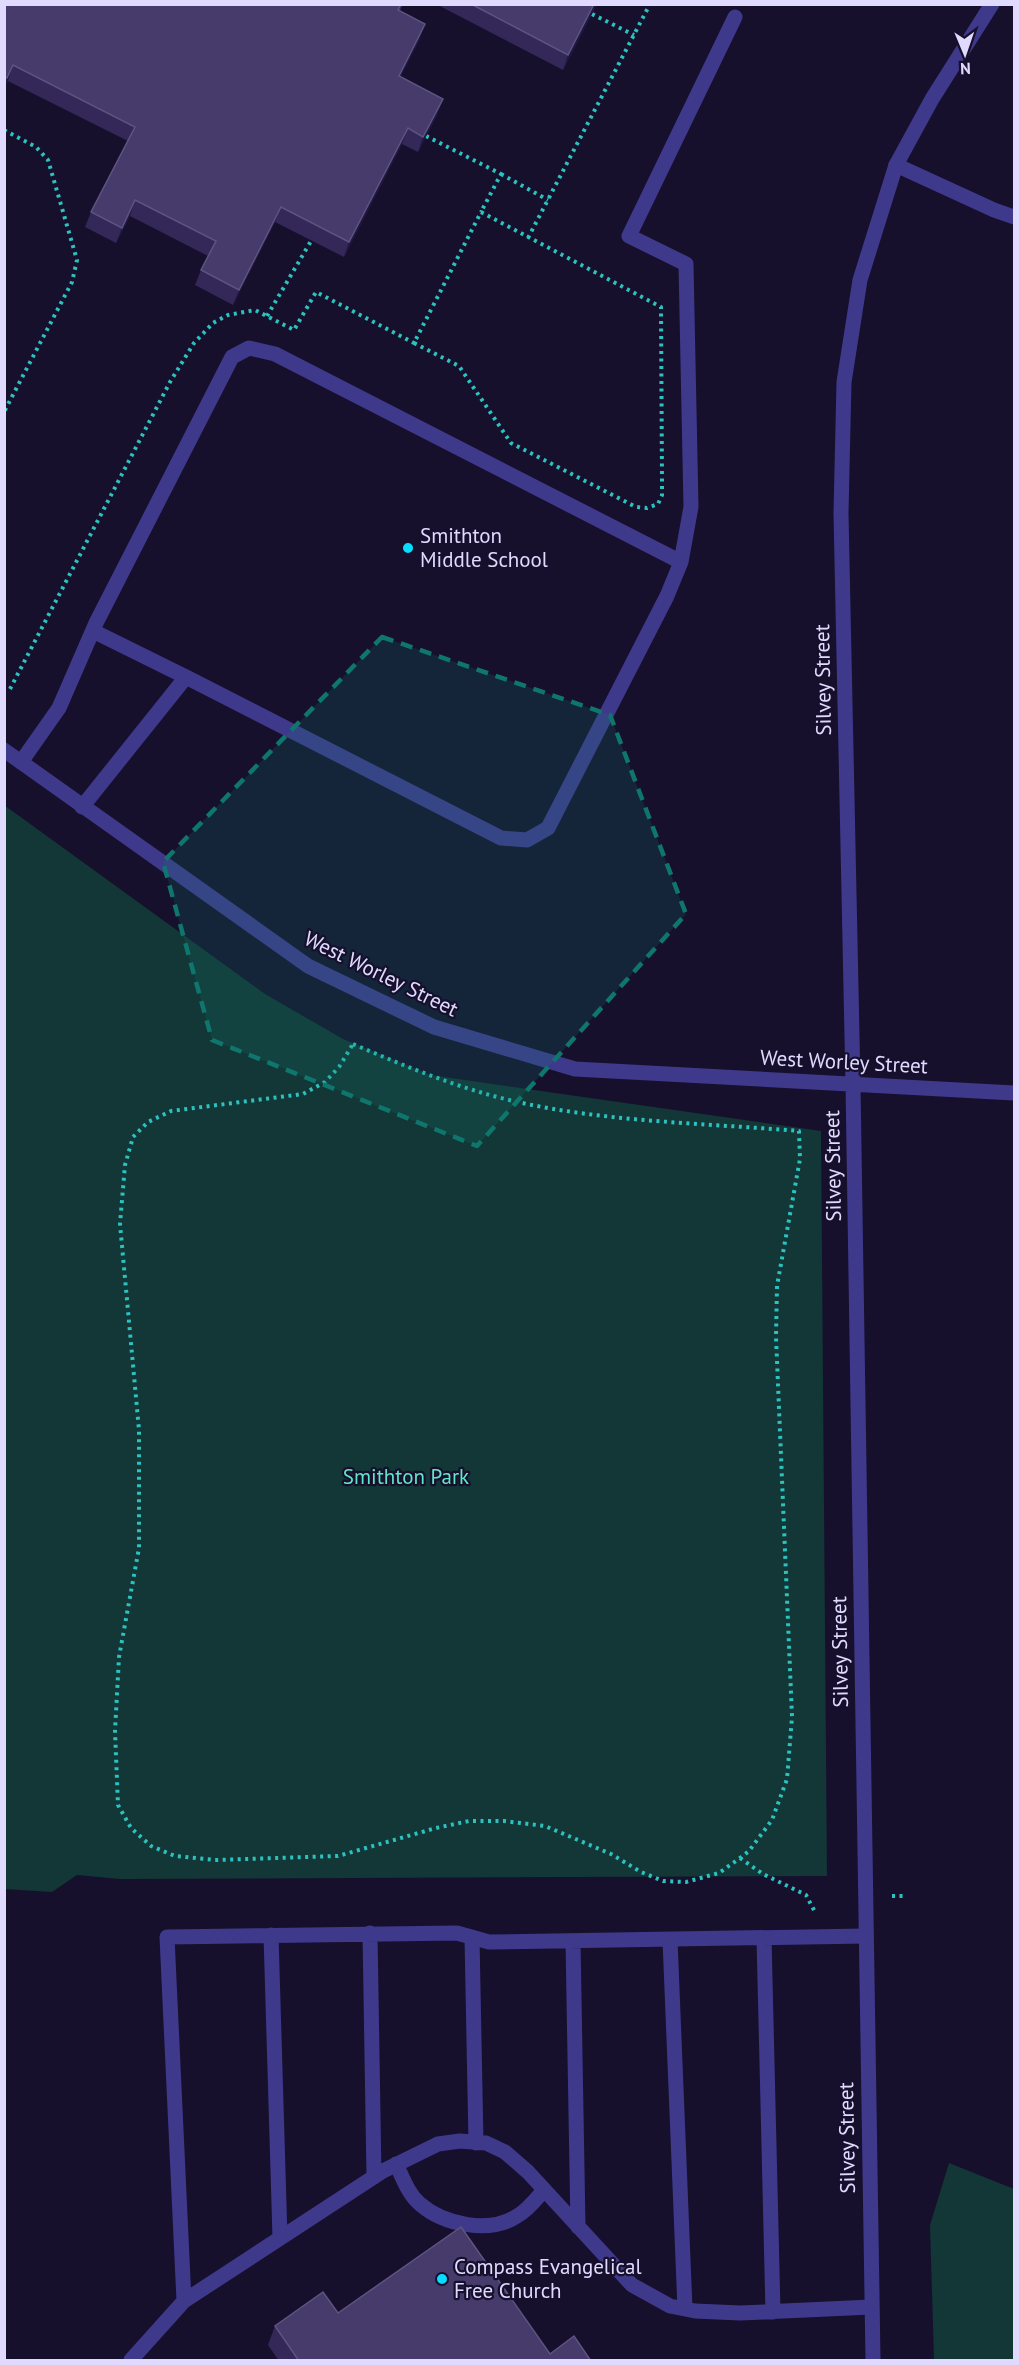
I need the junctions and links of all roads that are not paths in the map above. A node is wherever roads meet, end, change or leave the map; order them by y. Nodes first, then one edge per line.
1 (992, 4) edge
2 (735, 17) dead end
3 (896, 165) junction
4 (1014, 217) edge
5 (681, 562) junction
6 (93, 630) junction
7 (186, 677) junction
8 (4, 750) edge
9 (21, 762) junction
10 (81, 807) junction
11 (853, 1084) junction
12 (1014, 1093) edge
13 (370, 1933) junction
14 (271, 1935) junction
15 (865, 1936) junction
16 (472, 1937) junction
17 (764, 1938) junction
18 (670, 1940) junction
19 (573, 1941) junction
20 (476, 2143) junction
21 (396, 2164) junction
22 (374, 2177) junction
23 (544, 2190) junction
24 (578, 2227) junction
25 (280, 2238) junction
26 (184, 2301) junction
27 (871, 2307) junction
28 (686, 2309) junction
29 (773, 2312) junction
30 (131, 2361) edge
31 (873, 2361) edge

1 - 3 street, Silvey Street
2 - 5 street
3 - 4 street
3 - 11 street, Silvey Street
5 - 6 street
5 - 7 street
6 - 7 street
6 - 9 street
7 - 10 street
8 - 9 street, West Worley Street
9 - 10 street, West Worley Street
10 - 11 street, West Worley Street
11 - 12 street, West Worley Street
11 - 15 street, Silvey Street
13 - 14 street
13 - 16 street
13 - 22 street
14 - 25 street
14 - 26 street
15 - 17 street
15 - 27 street, Silvey Street
16 - 19 street
16 - 20 street
17 - 18 street
17 - 29 street
18 - 19 street
18 - 28 street
19 - 24 street
20 - 21 street
20 - 23 street
21 - 22 street
21 - 23 street
22 - 25 street
23 - 24 street
24 - 28 street
25 - 26 street
26 - 30 street
27 - 29 street
27 - 31 street, Silvey Street
28 - 29 street

